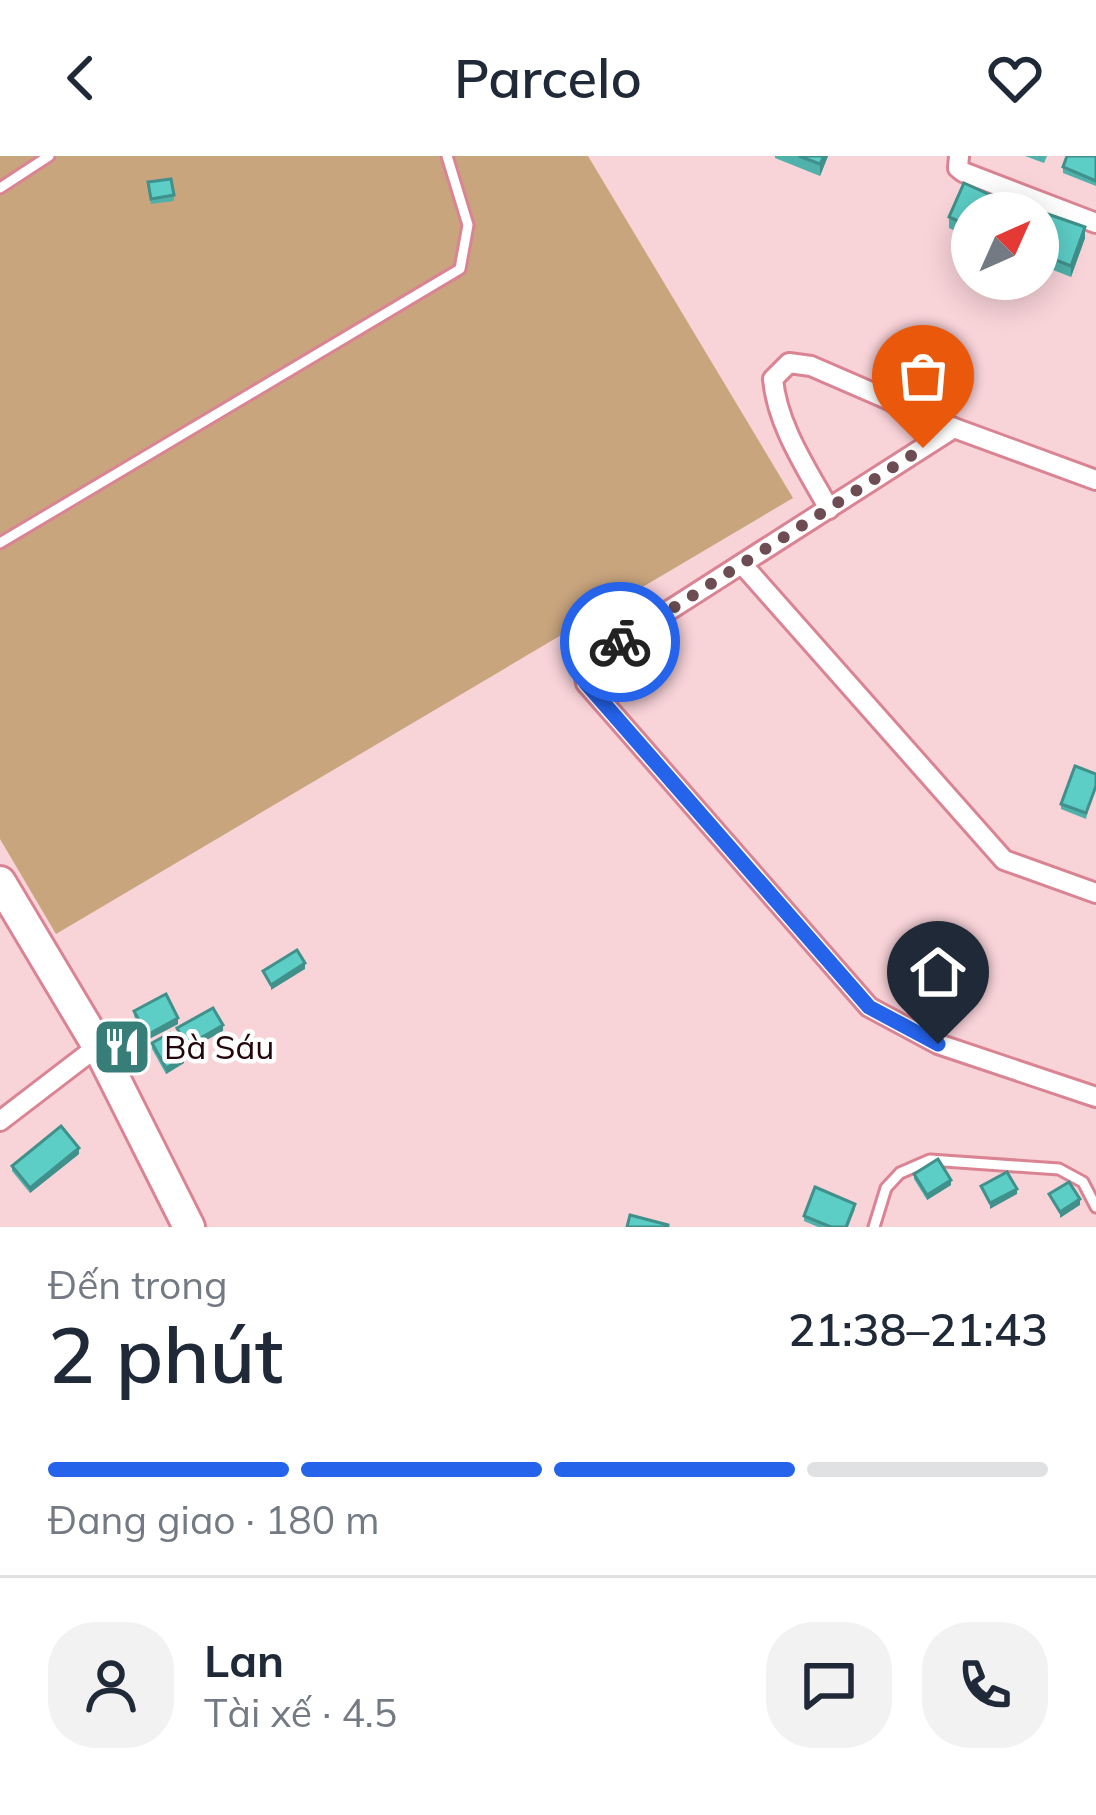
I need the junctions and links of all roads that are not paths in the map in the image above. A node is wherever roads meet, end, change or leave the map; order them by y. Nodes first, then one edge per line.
1 (50, 156) edge
2 (447, 156) edge
3 (958, 156) edge
4 (0, 188) edge
5 (1096, 223) edge
6 (954, 428) junction
7 (1096, 480) edge
8 (829, 509) junction
9 (0, 543) edge
10 (742, 564) junction
11 (0, 882) edge
12 (1096, 893) edge
13 (98, 1046) junction
14 (1096, 1097) edge
15 (0, 1121) edge
16 (1096, 1207) edge
17 (189, 1227) edge
18 (874, 1227) edge

1 - 4 lane
2 - 9 lane
3 - 5 street
6 - 7 street
6 - 8 street
6 - 8 street
8 - 10 street
10 - 12 street
10 - 14 street
11 - 13 main road
13 - 15 street
13 - 17 main road
16 - 18 lane

